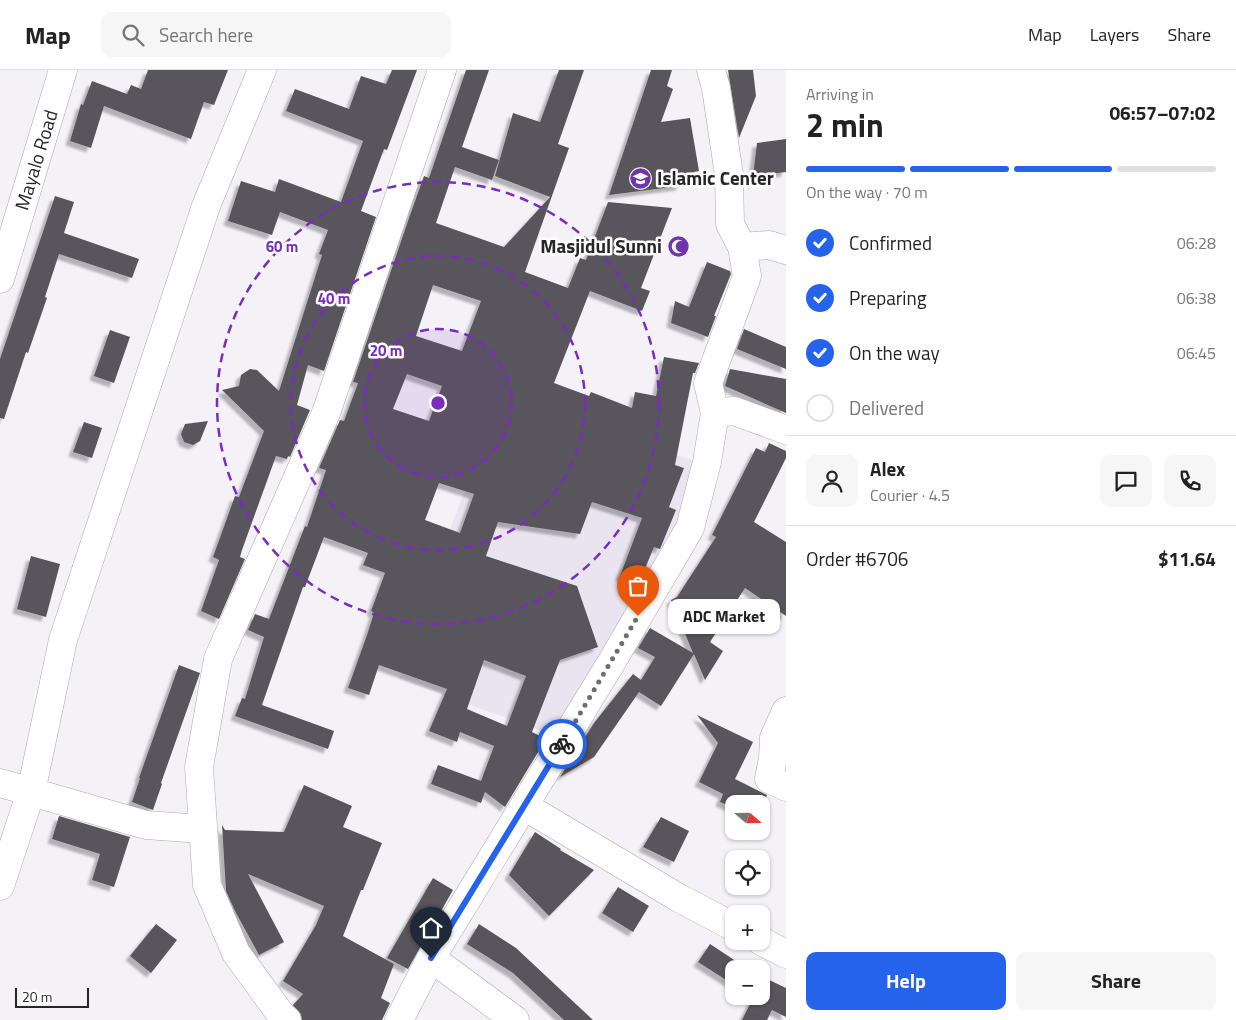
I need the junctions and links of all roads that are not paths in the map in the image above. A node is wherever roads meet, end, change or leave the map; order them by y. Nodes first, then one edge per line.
1 (63, 70) edge
2 (262, 70) edge
3 (442, 70) edge
4 (711, 70) edge
5 (742, 247) junction
6 (786, 250) edge
7 (0, 279) edge
8 (715, 413) junction
9 (786, 430) edge
10 (786, 711) edge
11 (0, 783) edge
12 (786, 787) edge
13 (31, 792) junction
14 (524, 806) junction
15 (203, 830) junction
16 (0, 886) edge
17 (725, 922) edge
18 (770, 946) edge
19 (786, 954) edge
20 (431, 958) junction
21 (287, 1020) edge
22 (399, 1020) edge
23 (515, 1020) edge

1 - 7 street, Mayalo Road
2 - 13 street
3 - 15 street
4 - 5 street
5 - 6 street
5 - 8 street
8 - 9 street
8 - 14 street
10 - 12 street
11 - 13 street
13 - 15 street
13 - 16 street
14 - 17 street
14 - 20 street
15 - 21 street
18 - 19 street
20 - 22 street
20 - 23 street

